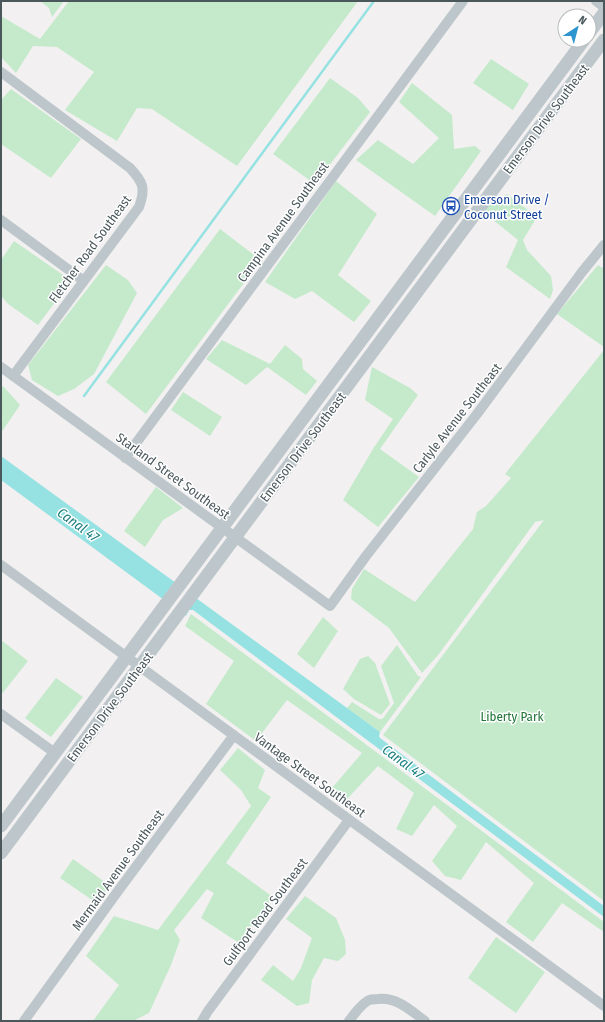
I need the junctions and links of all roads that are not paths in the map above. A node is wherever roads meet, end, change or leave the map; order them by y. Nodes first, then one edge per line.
1 (463, 1) edge
2 (596, 1) edge
3 (604, 7) edge
4 (604, 13) edge
5 (597, 22) edge
6 (604, 40) edge
7 (578, 48) edge
8 (1, 72) edge
9 (1, 220) edge
10 (602, 250) edge
11 (84, 280) junction
12 (1, 367) edge
13 (13, 376) junction
14 (125, 458) junction
15 (223, 527) junction
16 (236, 537) junction
17 (1, 565) edge
18 (330, 606) joint
19 (127, 657) junction
20 (140, 667) junction
21 (1, 714) edge
22 (234, 736) junction
23 (54, 753) junction
24 (349, 820) junction
25 (1, 826) edge
26 (1, 853) edge
27 (604, 1006) edge
28 (24, 1021) edge
29 (202, 1021) edge
30 (349, 1021) edge
31 (425, 1021) edge

1 - 14 street, Campina Avenue Southeast
2 - 3 street
4 - 5 street
6 - 16 street, Emerson Drive Southeast
7 - 15 street, Emerson Drive Southeast
8 - 11 street, Fletcher Road Southeast
9 - 11 street
10 - 18 street, Carlyle Avenue Southeast
11 - 13 street, Fletcher Road Southeast
12 - 13 street, Starland Street Southeast
13 - 14 street, Starland Street Southeast
14 - 15 street, Starland Street Southeast
15 - 16 street, Starland Street Southeast
15 - 19 street, Emerson Drive Southeast
16 - 18 street, Starland Street Southeast
16 - 20 street, Emerson Drive Southeast
17 - 19 street, Vantage Street Southeast
19 - 20 street, Vantage Street Southeast
19 - 23 street, Emerson Drive Southeast
20 - 22 street, Vantage Street Southeast
20 - 26 street, Emerson Drive Southeast
21 - 23 street
22 - 24 street, Vantage Street Southeast
22 - 28 street, Mermaid Avenue Southeast
23 - 25 street, Emerson Drive Southeast
24 - 27 street, Vantage Street Southeast
24 - 29 street, Gulfport Road Southeast
30 - 31 street

